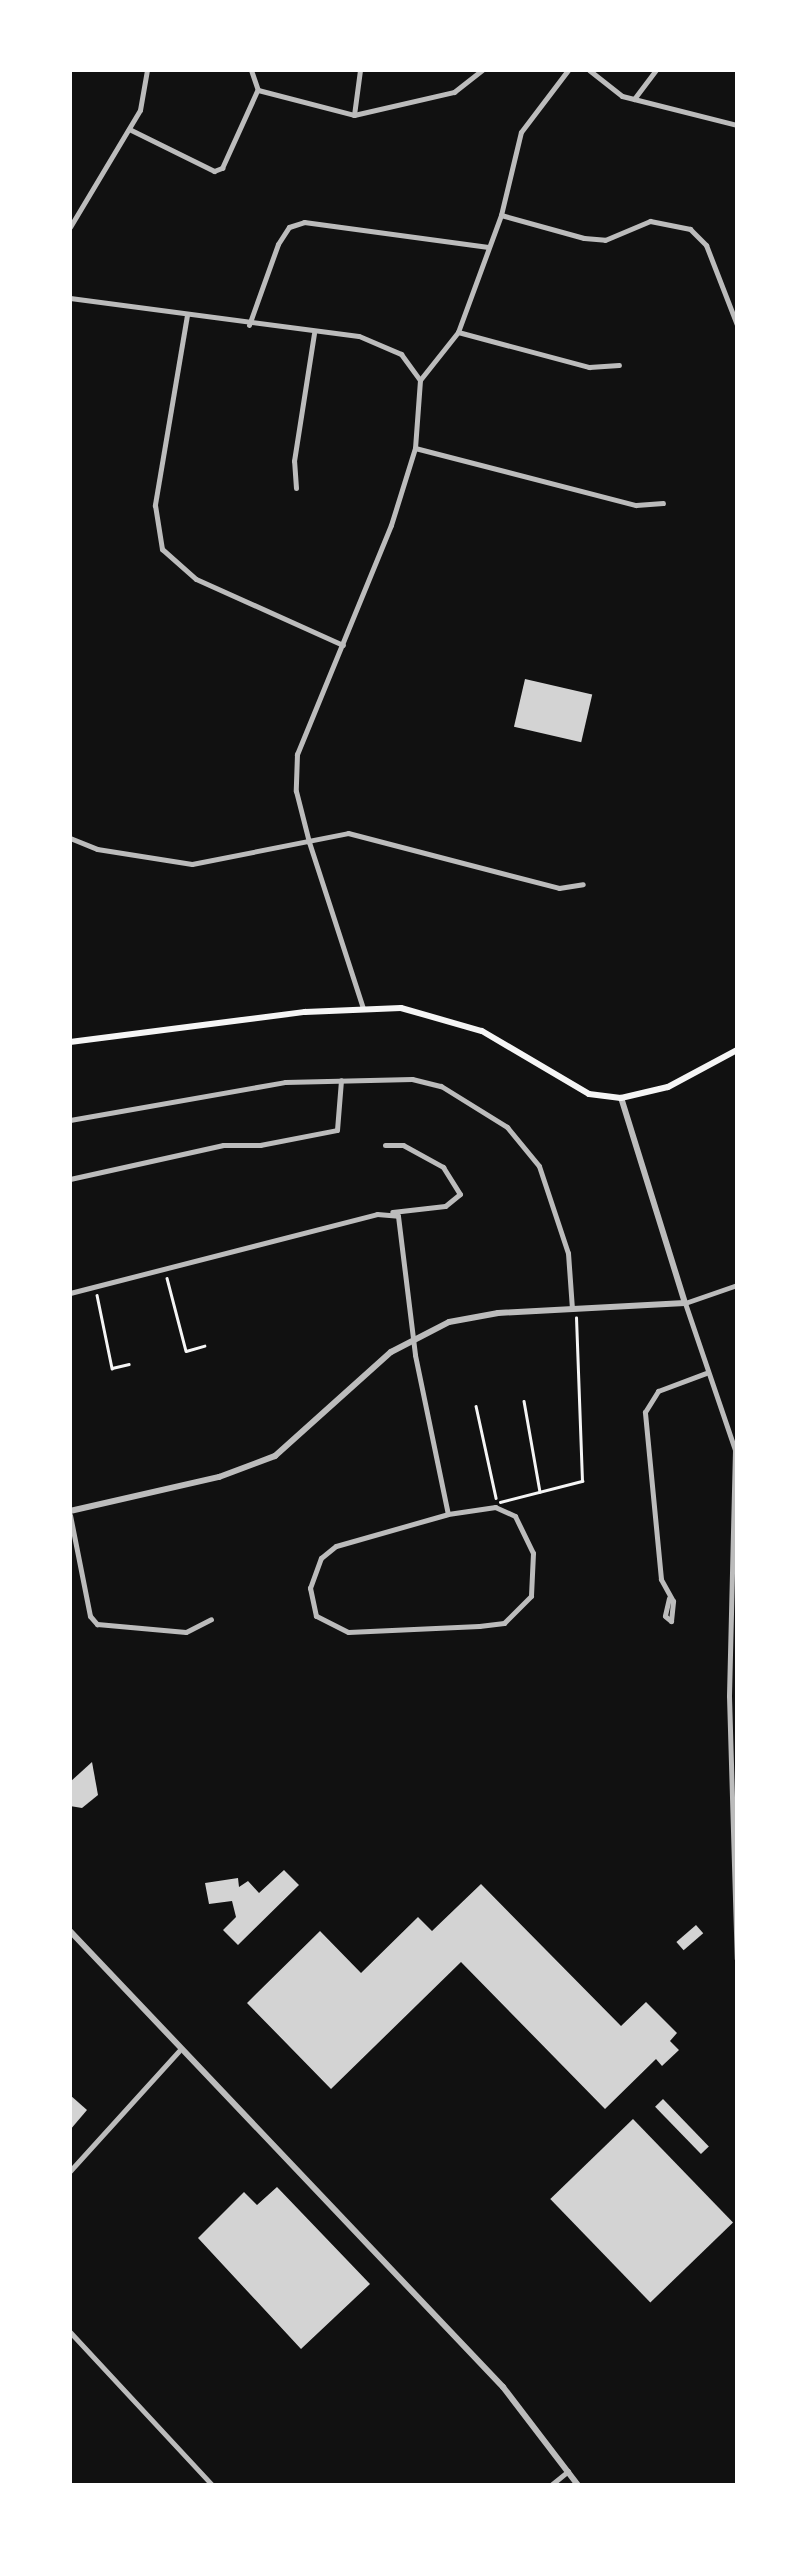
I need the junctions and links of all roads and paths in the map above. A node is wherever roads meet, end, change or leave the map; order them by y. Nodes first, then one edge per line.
1 (147, 70) edge
2 (251, 70) edge
3 (360, 70) edge
4 (482, 70) edge
5 (568, 70) edge
6 (589, 70) edge
7 (656, 70) edge
8 (258, 90) junction
9 (634, 99) junction
10 (354, 115) junction
11 (737, 125) edge
12 (129, 129) junction
13 (502, 215) junction
14 (70, 226) edge
15 (488, 247) junction
16 (70, 298) edge
17 (187, 315) junction
18 (249, 325) junction
19 (737, 325) edge
20 (458, 332) junction
21 (314, 334) junction
22 (619, 364) dead end
23 (420, 380) junction
24 (414, 448) junction
25 (296, 488) dead end
26 (663, 503) dead end
27 (343, 645) junction
28 (70, 838) edge
29 (309, 842) junction
30 (583, 884) dead end
31 (363, 1008) junction
32 (70, 1042) edge
33 (737, 1050) edge
34 (341, 1080) junction
35 (621, 1098) junction
36 (70, 1120) edge
37 (385, 1145) dead end
38 (70, 1179) edge
39 (389, 1212) junction
40 (165, 1272) junction
41 (737, 1285) edge
42 (96, 1288) junction
43 (70, 1293) edge
44 (685, 1303) junction
45 (574, 1312) junction
46 (412, 1337) junction
47 (204, 1346) dead end
48 (129, 1364) dead end
49 (706, 1373) junction
50 (524, 1401) dead end
51 (476, 1406) dead end
52 (736, 1470) edge
53 (540, 1492) junction
54 (496, 1505) junction
55 (70, 1513) edge
56 (448, 1514) junction
57 (669, 1598) dead end
58 (211, 1619) dead end
59 (70, 1932) edge
60 (737, 1959) edge
61 (180, 2050) junction
62 (70, 2170) edge
63 (70, 2332) edge
64 (568, 2471) junction
65 (212, 2485) edge
66 (551, 2485) edge
67 (578, 2485) edge

1 - 12 street
2 - 8 street
3 - 10 street
4 - 10 street
5 - 13 street
6 - 9 street
7 - 9 street
8 - 10 street
8 - 12 street
9 - 11 street
12 - 14 street
13 - 15 street
13 - 19 street
15 - 18 street
15 - 20 street
16 - 17 street
17 - 18 street
17 - 27 street
18 - 21 street
20 - 22 street
20 - 23 street
21 - 23 street
21 - 25 street
23 - 24 street
24 - 26 street
24 - 27 street
27 - 29 street
28 - 29 street
29 - 30 street
29 - 31 street
31 - 32 main road
31 - 35 main road
33 - 35 main road
34 - 36 street
34 - 38 street
34 - 45 street
35 - 44 street
37 - 39 street
39 - 40 street
39 - 46 street
40 - 42 street
40 - 47 path
41 - 44 street
42 - 43 street
42 - 48 path
44 - 45 street
44 - 49 street
45 - 46 street
45 - 53 path
46 - 55 street
46 - 56 street
49 - 52 street
49 - 57 street
50 - 53 path
51 - 54 path
52 - 60 street
53 - 54 path
54 - 56 street
54 - 56 street
55 - 58 street
59 - 61 street
61 - 62 street
61 - 64 street
63 - 65 street
64 - 66 street
64 - 67 street

